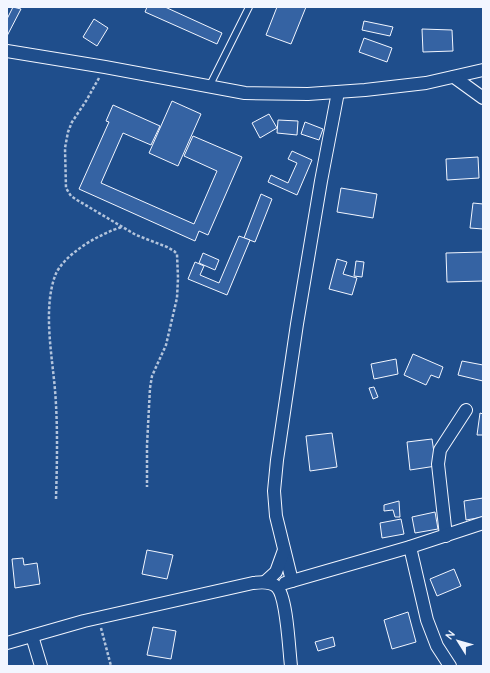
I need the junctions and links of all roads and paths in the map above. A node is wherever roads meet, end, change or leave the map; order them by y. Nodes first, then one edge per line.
1 (249, 7) edge
2 (7, 51) edge
3 (105, 67) junction
4 (483, 70) edge
5 (454, 76) junction
6 (209, 87) junction
7 (338, 92) junction
8 (483, 98) edge
9 (123, 227) junction
10 (466, 410) dead end
11 (147, 487) dead end
12 (56, 499) dead end
13 (483, 523) edge
14 (446, 536) junction
15 (410, 547) junction
16 (284, 550) junction
17 (292, 581) junction
18 (270, 584) junction
19 (98, 618) junction
20 (32, 636) junction
21 (7, 643) edge
22 (41, 666) edge
23 (111, 666) edge
24 (291, 666) edge
25 (450, 666) edge

1 - 6 lane
2 - 3 street
3 - 6 street
3 - 9 path
4 - 5 street
5 - 7 street
5 - 8 street
6 - 7 street
7 - 16 street
9 - 11 path
9 - 12 path
10 - 14 street
13 - 14 street
14 - 15 street
15 - 17 street
15 - 25 street
16 - 17 street
16 - 18 street
17 - 18 street
18 - 19 street
18 - 24 street
19 - 20 street
19 - 23 path
20 - 21 street
20 - 22 street

